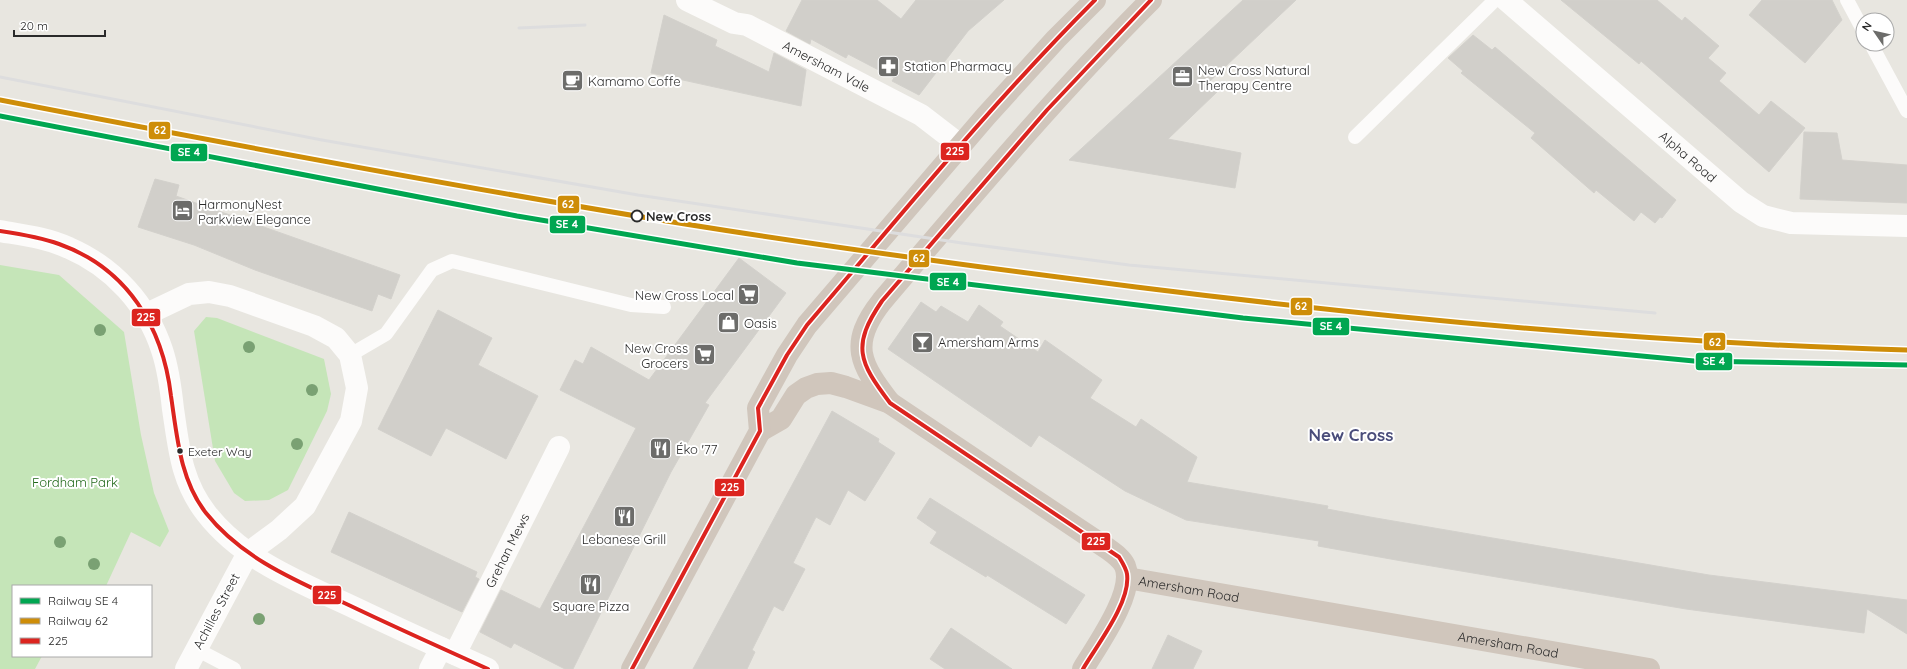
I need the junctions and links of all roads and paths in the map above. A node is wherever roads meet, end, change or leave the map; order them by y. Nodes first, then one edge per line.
1 (689, 0) edge
2 (1095, 0) edge
3 (1151, 0) edge
4 (1495, 0) edge
5 (1506, 0) edge
6 (1847, 0) edge
7 (1855, 15) edge
8 (1875, 52) edge
9 (1907, 111) edge
10 (1355, 137) dead end
11 (954, 152) junction
12 (1907, 226) edge
13 (0, 230) edge
14 (664, 307) dead end
15 (147, 314) junction
16 (350, 355) junction
17 (890, 403) junction
18 (760, 431) junction
19 (559, 447) dead end
20 (248, 553) junction
21 (1127, 578) junction
22 (196, 649) junction
23 (448, 651) junction
24 (186, 669) edge
25 (234, 669) edge
26 (430, 669) edge
27 (488, 669) edge
28 (632, 669) edge
29 (1083, 669) edge
30 (1649, 669) edge

1 - 11 street, Amersham Vale
2 - 11 highway
3 - 17 highway
4 - 10 lane
5 - 12 street, Alpha Road
6 - 7 lane
8 - 9 lane
11 - 18 highway
13 - 15 street
14 - 16 lane
15 - 16 street
15 - 20 street
16 - 20 street
17 - 18 highway, Amersham Road
17 - 21 highway, Amersham Road
18 - 28 highway
19 - 23 street, Grehan Mews
20 - 22 street, Achilles Street
20 - 23 street
21 - 29 highway
21 - 30 highway, Amersham Road
22 - 24 street, Achilles Street
22 - 25 lane
23 - 26 street, Grehan Mews
23 - 27 street

